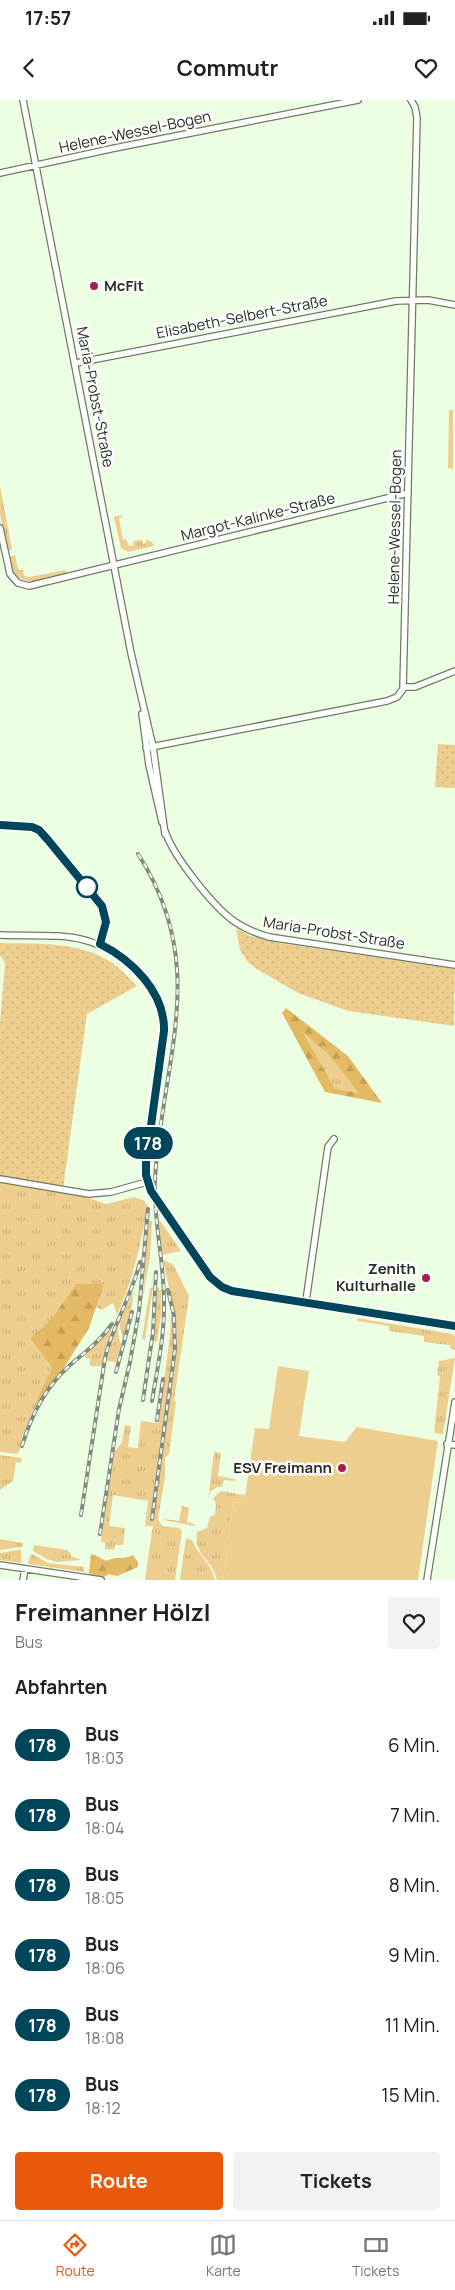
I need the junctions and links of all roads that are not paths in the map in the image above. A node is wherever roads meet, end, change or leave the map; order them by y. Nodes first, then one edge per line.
1 (23, 100) edge
2 (358, 100) edge
3 (411, 100) edge
4 (36, 165) junction
5 (0, 173) edge
6 (413, 300) junction
7 (455, 304) edge
8 (76, 363) junction
9 (408, 493) junction
10 (0, 528) edge
11 (114, 565) junction
12 (455, 671) edge
13 (404, 687) junction
14 (149, 747) junction
15 (0, 825) edge
16 (0, 936) edge
17 (100, 944) junction
18 (455, 965) edge
19 (334, 1139) dead end
20 (0, 1179) edge
21 (147, 1182) junction
22 (306, 1301) junction
23 (455, 1326) edge
24 (455, 1402) edge
25 (447, 1444) junction
26 (455, 1445) edge
27 (0, 1565) edge
28 (24, 1569) junction
29 (23, 1580) edge
30 (101, 1580) edge
31 (427, 1580) edge

1 - 4 street, Maria-Probst-Straße
2 - 4 street, Helene-Wessel-Bogen
3 - 6 street, Helene-Wessel-Bogen
4 - 5 street, Helene-Wessel-Bogen
4 - 8 street, Maria-Probst-Straße
6 - 7 street, Elisabeth-Selbert-Straße
6 - 8 street, Elisabeth-Selbert-Straße
6 - 9 street, Helene-Wessel-Bogen
8 - 11 street, Maria-Probst-Straße
9 - 11 street, Margot-Kalinke-Straße
9 - 13 street, Helene-Wessel-Bogen
10 - 11 street, Margot-Kalinke-Straße
11 - 14 street, Maria-Probst-Straße
12 - 13 street
13 - 14 street
14 - 18 street, Maria-Probst-Straße
15 - 17 street
16 - 17 street
17 - 21 street
19 - 22 street
20 - 21 street
21 - 22 street
22 - 23 street
24 - 25 street
25 - 26 street
25 - 31 street
27 - 28 street
28 - 29 street
28 - 30 street

